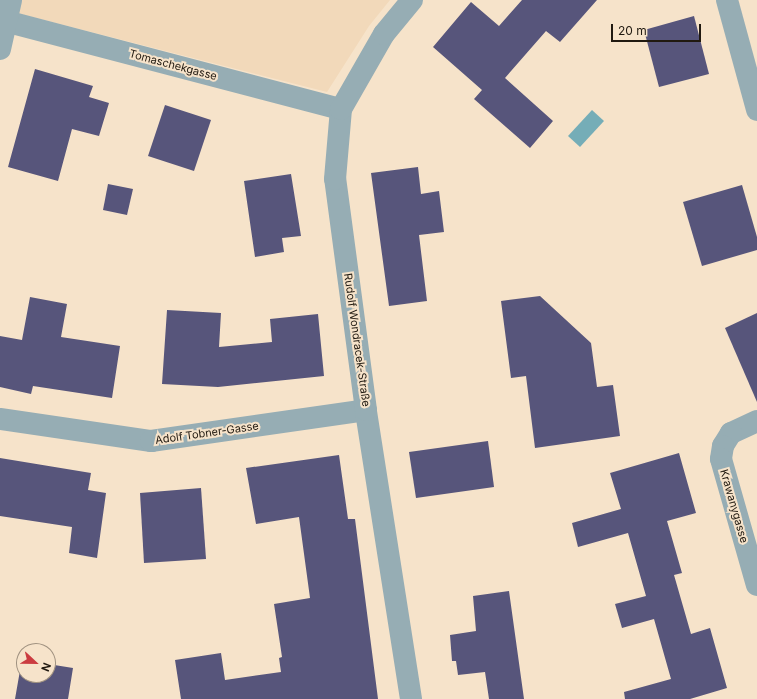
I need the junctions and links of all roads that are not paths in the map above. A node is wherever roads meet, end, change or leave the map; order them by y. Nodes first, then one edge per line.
1 (10, 0) edge
2 (412, 0) edge
3 (727, 0) edge
4 (5, 22) junction
5 (0, 49) edge
6 (341, 109) junction
7 (757, 110) edge
8 (366, 410) junction
9 (0, 419) edge
10 (757, 421) edge
11 (757, 585) edge
12 (411, 699) edge

1 - 4 street
2 - 6 street, Rudolf Wondracek-Straße
3 - 7 street
4 - 5 street
4 - 6 street, Tomaschekgasse
6 - 8 street, Rudolf Wondracek-Straße
8 - 9 street, Adolf Tobner-Gasse
8 - 12 street, Rudolf Wondracek-Straße
10 - 11 street, Krawanygasse

